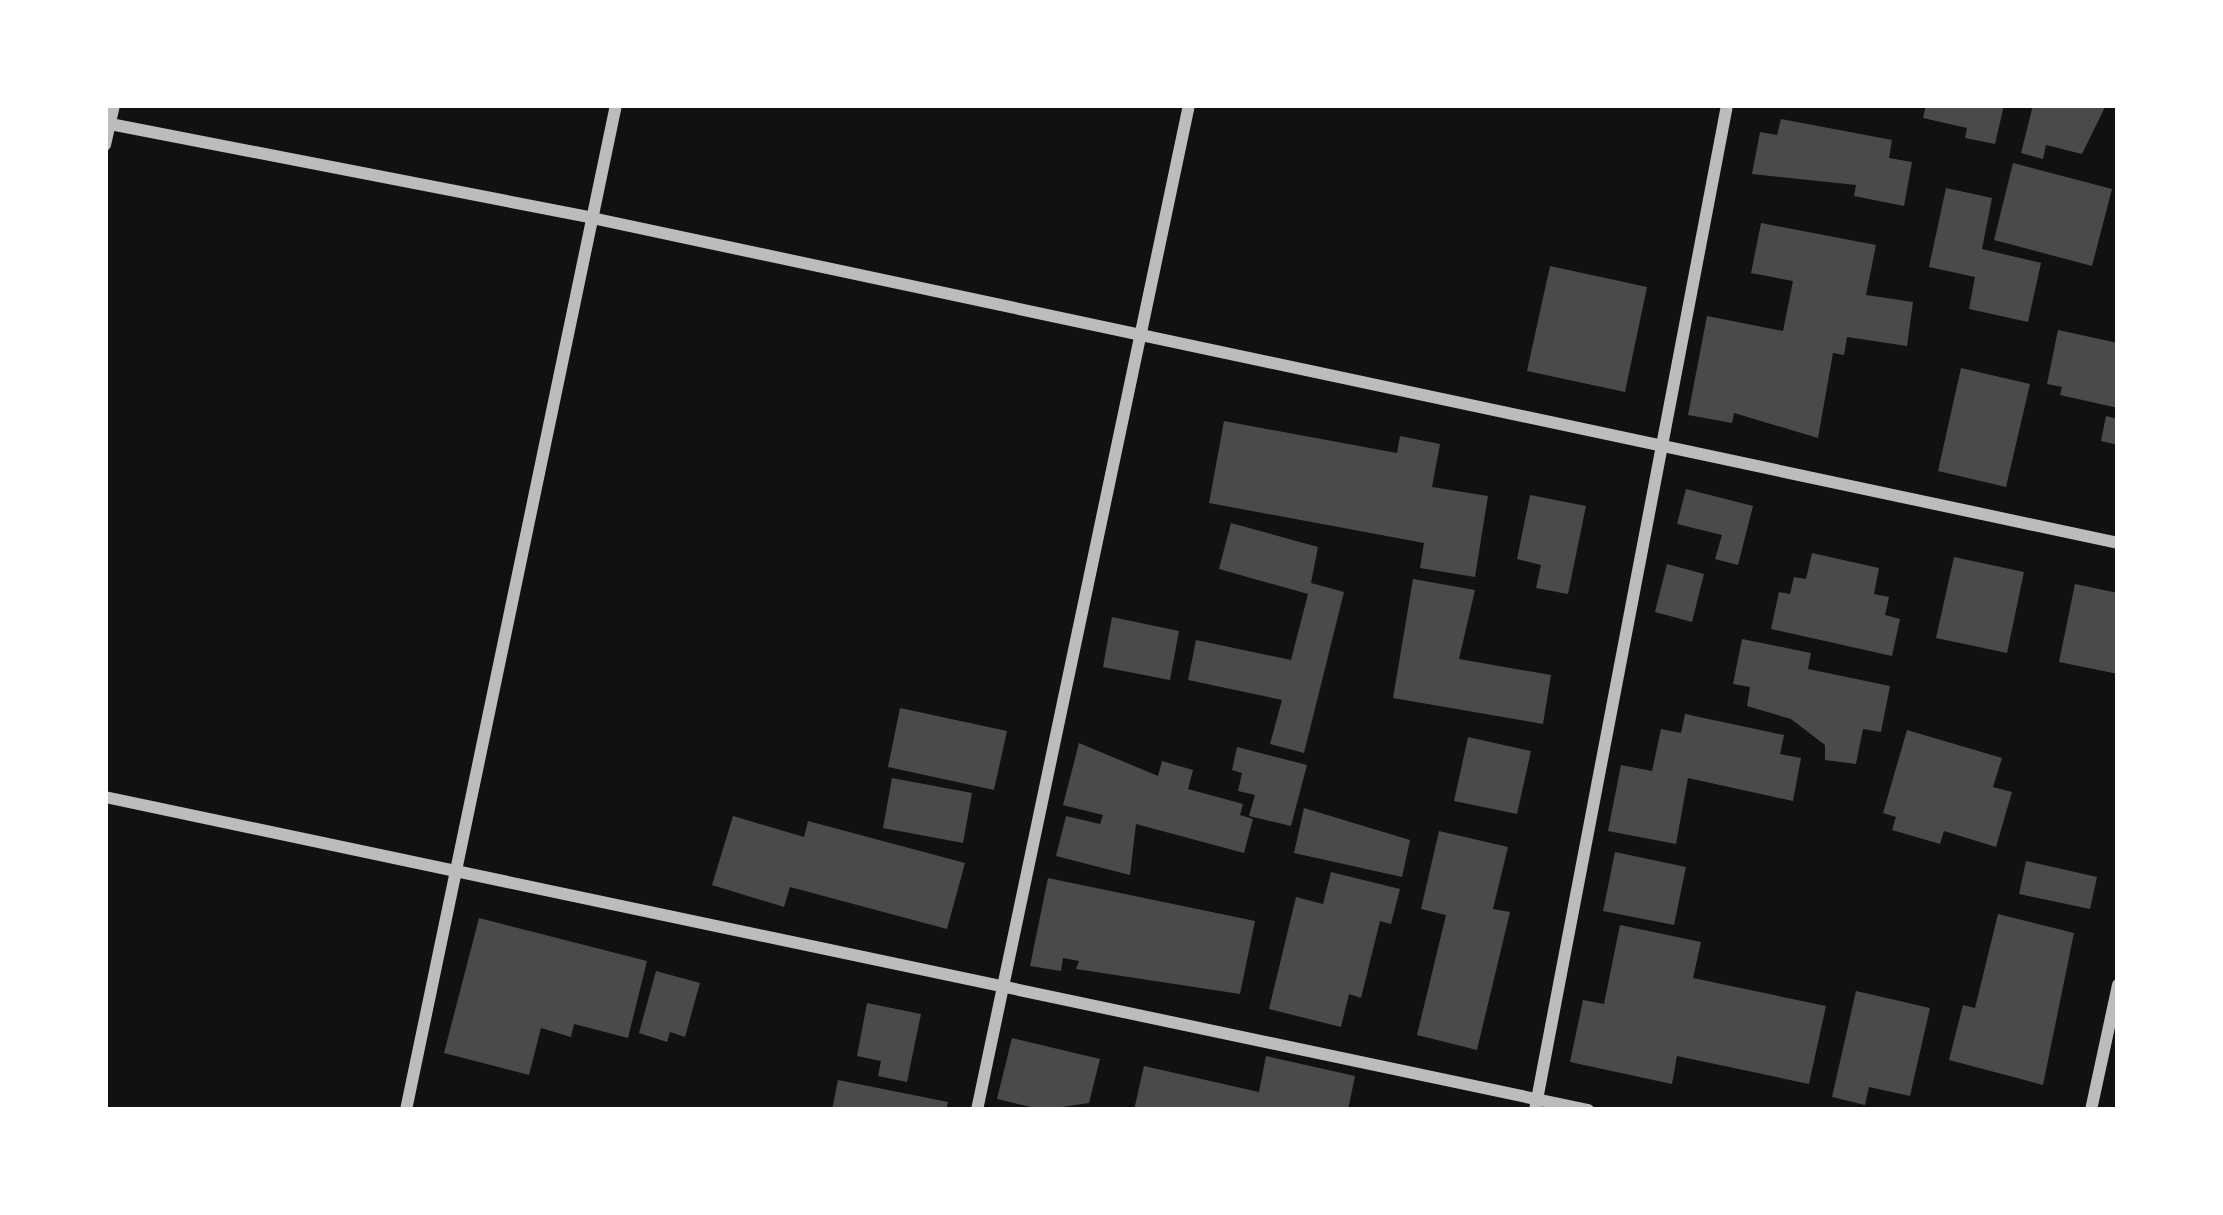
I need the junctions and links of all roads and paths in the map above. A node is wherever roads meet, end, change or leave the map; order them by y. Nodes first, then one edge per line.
1 (114, 105) edge
2 (616, 105) edge
3 (1189, 105) edge
4 (1727, 105) edge
5 (107, 123) edge
6 (105, 145) edge
7 (592, 218) junction
8 (1138, 336) junction
9 (1661, 447) junction
10 (2118, 543) edge
11 (105, 796) edge
12 (453, 865) junction
13 (2118, 985) edge
14 (1002, 989) junction
15 (1536, 1104) edge
16 (406, 1110) edge
17 (977, 1110) edge
18 (1588, 1110) edge
19 (2091, 1110) edge

1 - 5 street
2 - 7 street
3 - 8 street
4 - 9 street
5 - 6 street
5 - 7 street
7 - 8 street
7 - 12 street
8 - 9 street
8 - 14 street
9 - 10 street
9 - 15 street
11 - 12 street
12 - 14 street
12 - 16 street
13 - 19 street
14 - 15 street
14 - 17 street
15 - 18 street

